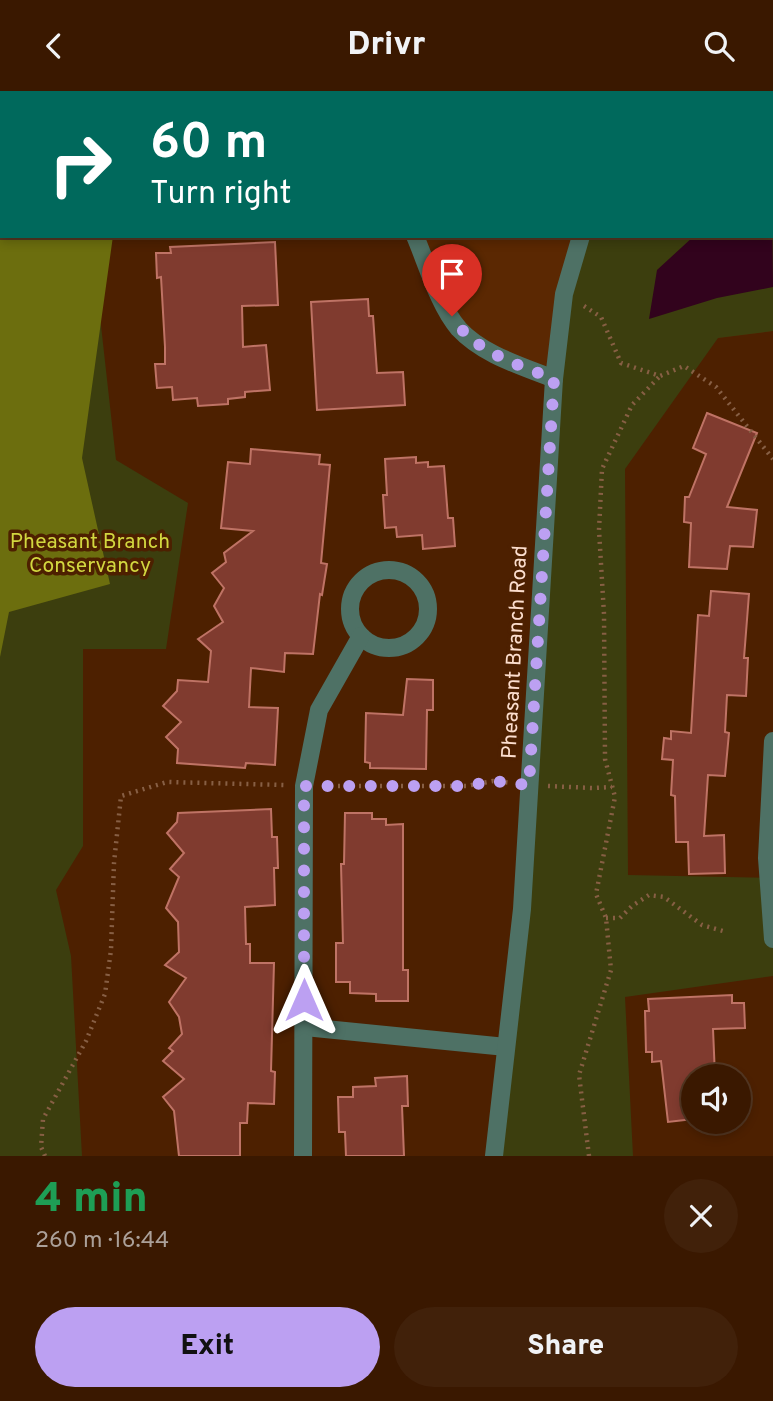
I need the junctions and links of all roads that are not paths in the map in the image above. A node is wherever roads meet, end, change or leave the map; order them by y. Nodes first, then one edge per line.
1 (416, 238) edge
2 (580, 238) edge
3 (554, 379) junction
4 (361, 636) junction
5 (773, 741) edge
6 (773, 939) edge
7 (305, 1027) junction
8 (506, 1047) junction
9 (303, 1156) edge
10 (494, 1156) edge

1 - 3 street
2 - 3 street, Pheasant Branch Road
3 - 8 street, Pheasant Branch Road
4 - 4 street
4 - 7 street
5 - 6 street
7 - 8 street
7 - 9 street
8 - 10 street, Pheasant Branch Road

